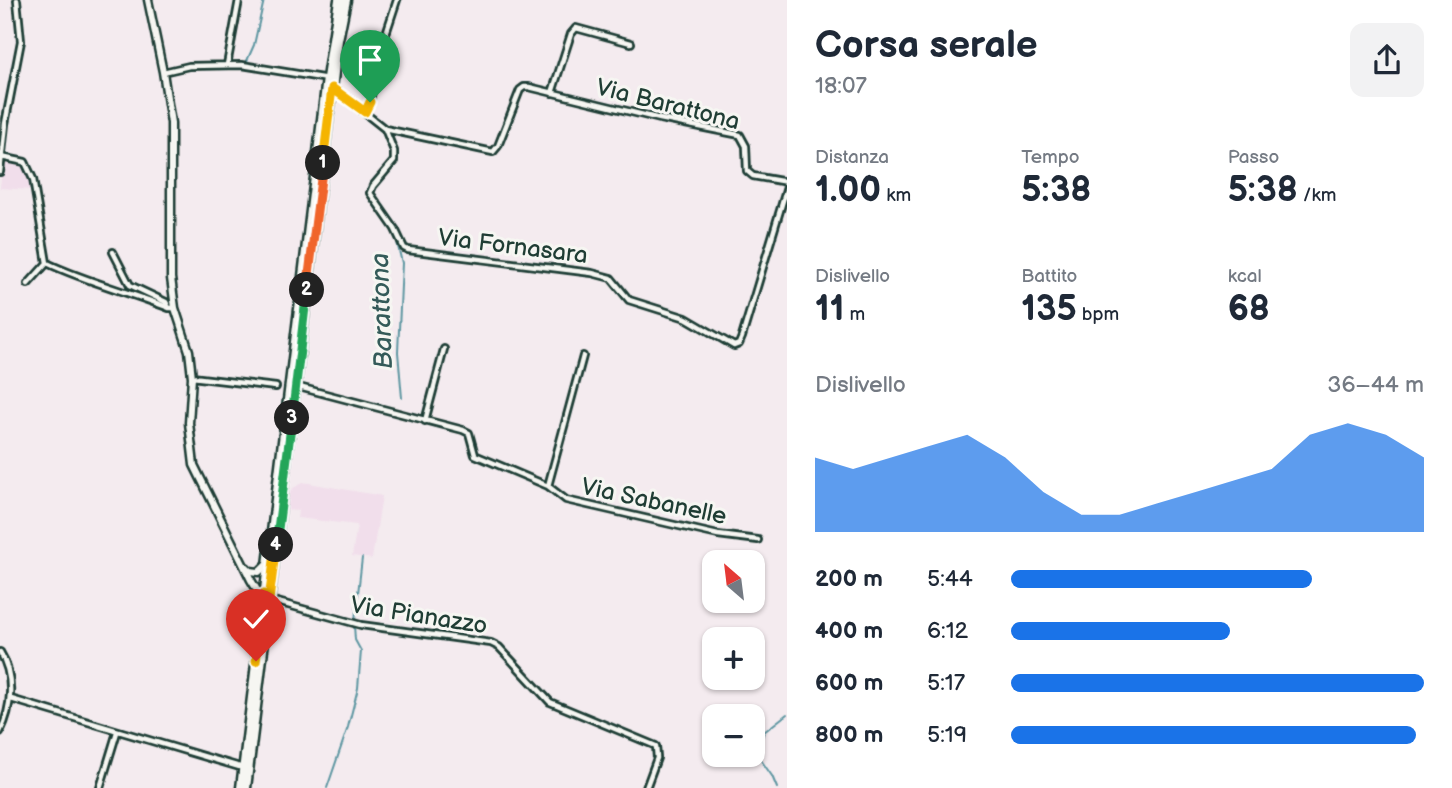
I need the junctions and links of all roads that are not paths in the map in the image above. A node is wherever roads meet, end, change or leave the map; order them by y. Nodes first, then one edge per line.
1 (17, 0) edge
2 (148, 0) edge
3 (239, 0) edge
4 (339, 0) edge
5 (345, 0) edge
6 (397, 0) edge
7 (631, 43) dead end
8 (227, 65) junction
9 (163, 72) junction
10 (327, 78) junction
11 (332, 88) junction
12 (552, 93) junction
13 (365, 112) junction
14 (386, 128) junction
15 (1, 158) edge
16 (0, 172) edge
17 (787, 185) edge
18 (113, 252) dead end
19 (47, 263) junction
20 (29, 284) dead end
21 (172, 308) junction
22 (444, 349) dead end
23 (583, 356) dead end
24 (192, 377) junction
25 (295, 386) junction
26 (276, 387) dead end
27 (425, 421) junction
28 (548, 486) junction
29 (758, 540) dead end
30 (268, 562) junction
31 (242, 563) junction
32 (250, 571) junction
33 (267, 597) junction
34 (0, 652) edge
35 (11, 699) junction
36 (0, 732) edge
37 (117, 732) junction
38 (243, 768) junction
39 (100, 788) edge
40 (241, 788) edge
41 (246, 788) edge
42 (646, 788) edge

1 - 15 street
2 - 9 street
3 - 8 street
4 - 10 main road
5 - 11 main road
6 - 13 street
7 - 12 street, Via Barattona
8 - 9 street
8 - 10 street
9 - 21 street
10 - 11 street
10 - 30 main road
11 - 13 street, Via Barattona
11 - 25 main road
12 - 14 street, Via Barattona
12 - 17 street, Via Barattona
13 - 14 street, Via Barattona
14 - 17 street, Via Fornasara
15 - 16 street
15 - 19 street
18 - 21 street
19 - 20 street
19 - 21 street
21 - 24 street
22 - 27 street
23 - 28 street, Via Sabanelle
24 - 26 street
24 - 31 street
25 - 27 street, Via Sabanelle
25 - 33 main road
27 - 28 street, Via Sabanelle
28 - 29 street, Via Sabanelle
30 - 32 street
30 - 33 main road
31 - 32 street
31 - 33 street
32 - 33 street
33 - 38 main road
33 - 41 main road
33 - 42 street, Via Pianazzo
34 - 35 street
35 - 36 street
35 - 37 street
37 - 38 street
37 - 39 street
38 - 40 main road

